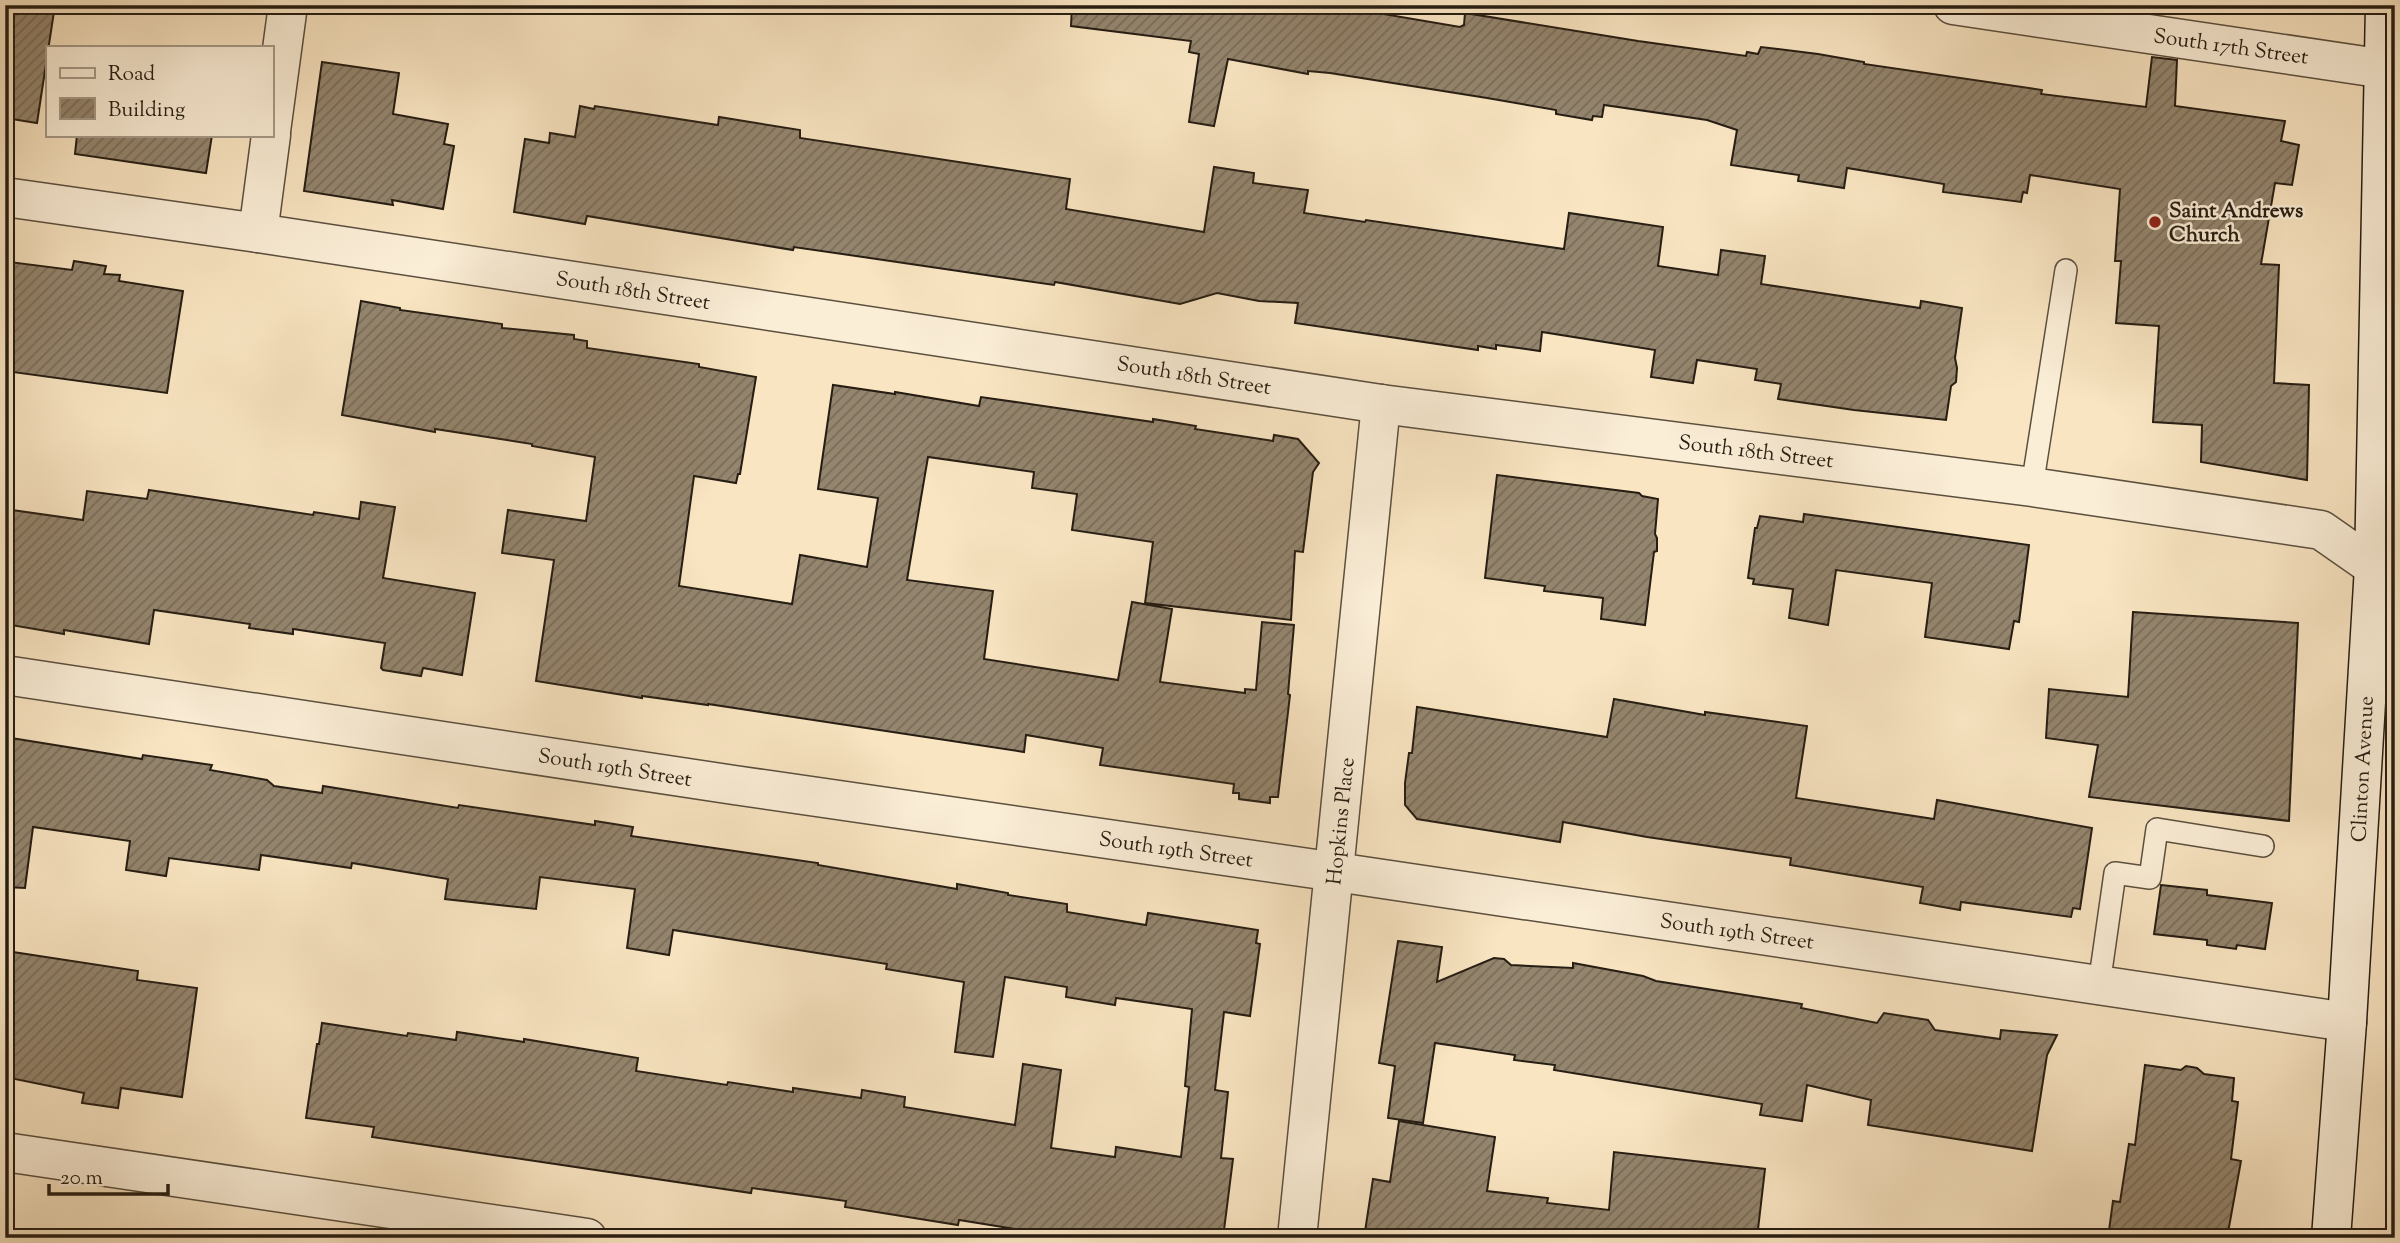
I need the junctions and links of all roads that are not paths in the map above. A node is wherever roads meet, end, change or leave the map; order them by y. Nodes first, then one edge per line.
1 (288, 5) edge
2 (1953, 5) edge
3 (2385, 5) edge
4 (2385, 69) junction
5 (273, 118) edge
6 (271, 136) edge
7 (5, 197) edge
8 (258, 233) junction
9 (2066, 270) dead end
10 (1381, 404) junction
11 (2032, 486) junction
12 (2384, 576) edge
13 (5, 674) edge
14 (2263, 846) dead end
15 (1336, 872) junction
16 (2099, 985) junction
17 (2347, 1022) junction
18 (5, 1152) edge
19 (587, 1238) edge
20 (1297, 1238) edge
21 (2332, 1238) edge

1 - 5 street
2 - 4 street, South 17th Street
3 - 4 street, Clinton Avenue
4 - 12 street, Clinton Avenue
6 - 8 street
7 - 8 street, South 18th Street
8 - 10 street, South 18th Street
9 - 11 lane
10 - 11 street, South 18th Street
10 - 15 street, Hopkins Place
11 - 12 street, South 18th Street
12 - 17 street, Clinton Avenue
13 - 15 street, South 19th Street
14 - 16 lane
15 - 16 street, South 19th Street
15 - 20 street, Hopkins Place
16 - 17 street, South 19th Street
17 - 21 street, Clinton Avenue
18 - 19 street

